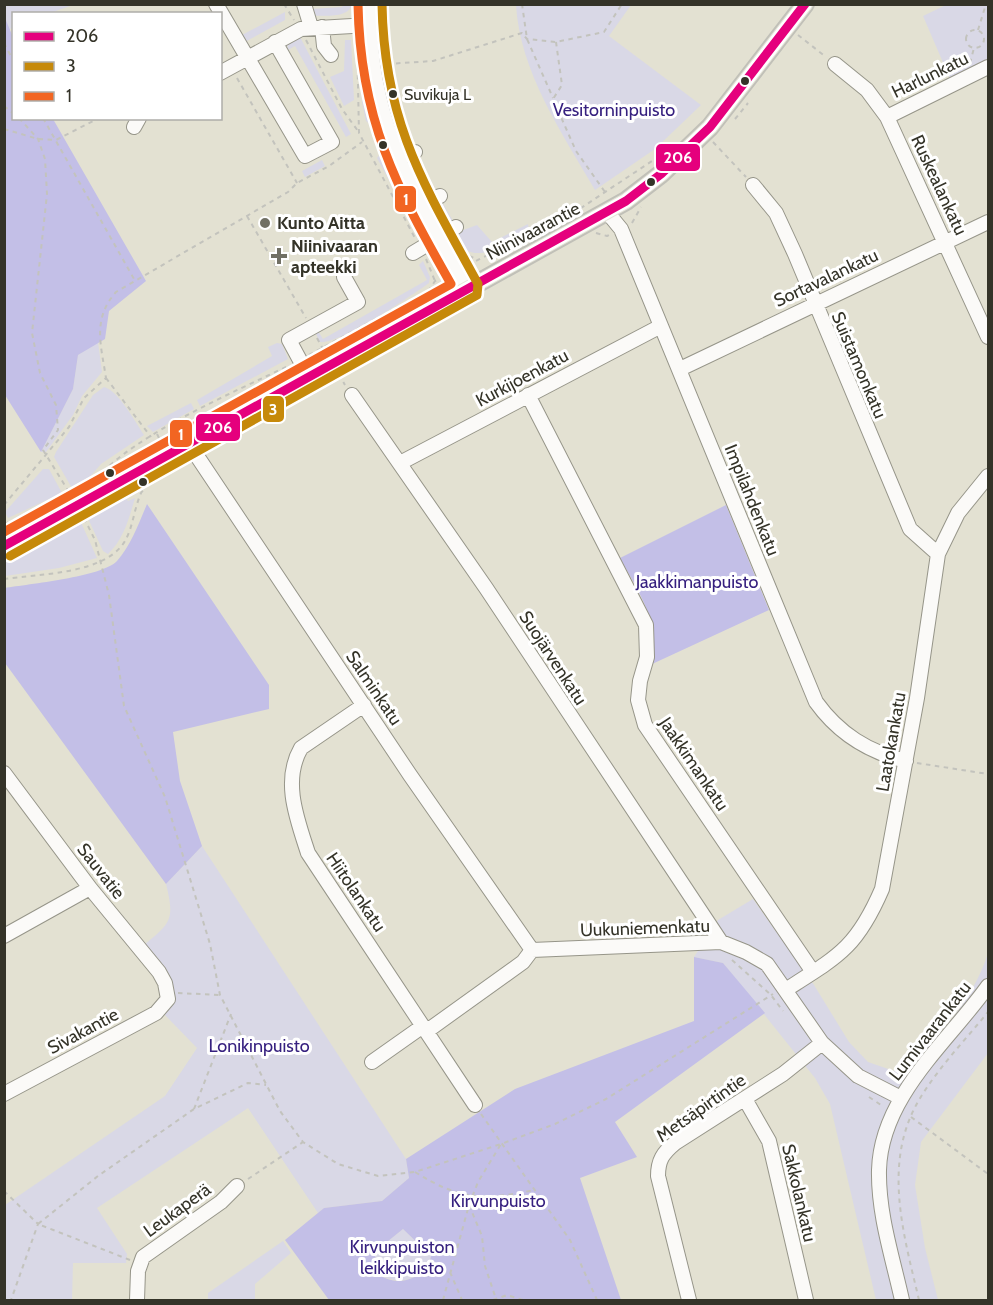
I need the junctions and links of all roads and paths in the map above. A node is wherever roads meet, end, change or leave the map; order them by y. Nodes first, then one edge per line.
1 (284, 4) edge
2 (304, 4) edge
3 (355, 4) edge
4 (370, 4) edge
5 (522, 4) edge
6 (622, 4) edge
7 (805, 4) edge
8 (986, 4) edge
9 (222, 15) edge
10 (363, 26) junction
11 (311, 28) junction
12 (978, 30) junction
13 (798, 36) dead end
14 (527, 39) junction
15 (275, 42) junction
16 (556, 42) junction
17 (4, 43) edge
18 (330, 55) dead end
19 (249, 57) junction
20 (12, 58) edge
21 (835, 64) joint
22 (365, 65) junction
23 (988, 67) edge
24 (226, 70) edge
25 (553, 99) junction
26 (887, 117) junction
27 (21, 120) edge
28 (44, 120) edge
29 (95, 120) edge
30 (4, 129) edge
31 (359, 133) junction
32 (704, 134) junction
33 (38, 139) junction
34 (56, 140) junction
35 (362, 142) junction
36 (415, 152) dead end
37 (661, 154) dead end
38 (398, 159) junction
39 (297, 183) junction
40 (753, 184) joint
41 (605, 192) junction
42 (440, 196) dead end
43 (422, 205) junction
44 (581, 208) dead end
45 (607, 212) junction
46 (247, 215) junction
47 (988, 222) edge
48 (456, 227) dead end
49 (439, 238) junction
50 (946, 243) junction
51 (417, 251) junction
52 (344, 277) dead end
53 (134, 279) junction
54 (435, 281) dead end
55 (467, 288) junction
56 (814, 303) junction
57 (661, 326) junction
58 (311, 328) junction
59 (988, 337) edge
60 (680, 369) junction
61 (309, 376) junction
62 (106, 378) junction
63 (352, 395) dead end
64 (528, 395) junction
65 (157, 434) dead end
66 (151, 437) dead end
67 (189, 444) junction
68 (168, 454) junction
69 (46, 456) junction
70 (400, 463) junction
71 (988, 476) edge
72 (69, 492) dead end
73 (4, 505) edge
74 (82, 514) dead end
75 (4, 546) edge
76 (938, 554) junction
77 (102, 562) junction
78 (4, 579) edge
79 (364, 705) junction
80 (906, 761) junction
81 (4, 773) edge
82 (988, 774) edge
83 (90, 888) junction
84 (4, 936) edge
85 (721, 942) junction
86 (532, 950) junction
87 (813, 972) junction
88 (988, 986) edge
89 (787, 989) junction
90 (168, 991) junction
91 (220, 995) junction
92 (988, 1012) edge
93 (231, 1014) junction
94 (425, 1028) junction
95 (822, 1042) junction
96 (372, 1062) dead end
97 (266, 1085) junction
98 (4, 1094) edge
99 (901, 1098) junction
100 (745, 1099) junction
101 (475, 1104) joint
102 (194, 1109) junction
103 (911, 1117) junction
104 (303, 1142) junction
105 (501, 1144) junction
106 (415, 1172) junction
107 (988, 1174) edge
108 (237, 1186) joint
109 (534, 1190) junction
110 (4, 1191) edge
111 (472, 1197) junction
112 (469, 1205) junction
113 (38, 1224) junction
114 (139, 1264) junction
115 (450, 1272) junction
116 (11, 1300) edge
117 (137, 1300) edge
118 (443, 1300) edge
119 (462, 1300) edge
120 (495, 1300) edge
121 (523, 1300) edge
122 (597, 1300) edge
123 (688, 1300) edge
124 (806, 1300) edge
125 (902, 1300) edge
126 (919, 1300) edge

1 - 11 path
2 - 11 street
3 - 10 path
4 - 10 street
5 - 14 path
6 - 16 path
7 - 32 main road, Niinivaarantie
8 - 12 path
9 - 19 street
10 - 11 street
10 - 22 street
10 - 22 path
11 - 15 street
11 - 18 street
11 - 31 path
12 - 12 path
13 - 21 path
14 - 16 path
14 - 22 path
14 - 25 path
15 - 19 street
15 - 19 street
16 - 25 path
17 - 20 path
19 - 24 street
21 - 26 street, Ruskealankatu
22 - 31 path
22 - 38 street
23 - 26 street, Harlunkatu
24 - 39 path
25 - 41 path
26 - 50 street, Ruskealankatu
27 - 33 path
28 - 34 path
29 - 34 path
30 - 33 path
31 - 35 path
32 - 40 path
32 - 45 main road, Niinivaarantie
33 - 34 path
33 - 69 path
34 - 53 path
35 - 39 path
35 - 51 path
36 - 38 street
37 - 41 path
38 - 43 street
39 - 46 path
40 - 56 street, Suistamonkatu
41 - 44 path
42 - 43 street
43 - 49 street
45 - 55 main road, Niinivaarantie
45 - 57 street, Impilahdenkatu
46 - 53 path
46 - 58 path
47 - 50 street, Sortavalankatu
48 - 49 street
49 - 51 street
49 - 55 street
50 - 56 street, Sortavalankatu
50 - 59 street, Ruskealankatu
51 - 54 path
52 - 58 street
53 - 62 path
55 - 61 main road, Niinivaarantie
56 - 60 street, Sortavalankatu
56 - 76 street, Suistamonkatu
57 - 60 street, Impilahdenkatu
57 - 64 street, Kurkijoenkatu
58 - 61 street
60 - 80 street, Impilahdenkatu
61 - 67 main road, Niinivaarantie
62 - 66 path
62 - 69 path
63 - 70 street, Suojärvenkatu
64 - 70 street, Kurkijoenkatu
64 - 87 street, Jaakkimankatu
65 - 68 path
67 - 68 main road, Niinivaarantie
67 - 79 street, Salminkatu
68 - 75 main road, Niinivaarantie
68 - 77 path
69 - 72 path
69 - 73 path
70 - 85 street, Suojärvenkatu
71 - 76 street, Laatokankatu
74 - 77 path
76 - 80 street, Laatokankatu
77 - 78 path
77 - 91 path
79 - 86 street, Salminkatu
79 - 94 street, Hiitolankatu
80 - 82 path
80 - 87 street, Laatokankatu
81 - 83 street, Sauvatie
83 - 84 street
83 - 90 street, Sauvatie
85 - 86 street, Uukuniemenkatu
85 - 89 street, Uukuniemenkatu
86 - 94 street
87 - 89 street, Laatokankatu
88 - 99 street, Lumivaarankatu
89 - 95 street, Uukuniemenkatu
89 - 105 path
90 - 91 path
90 - 98 street, Sivakantie
91 - 93 path
92 - 103 path
93 - 97 path
93 - 102 path
94 - 96 street
94 - 101 street, Hiitolankatu
95 - 99 street, Uukuniemenkatu
95 - 100 street, Metsäpirtintie
97 - 102 path
97 - 104 path
99 - 125 street, Lumivaarankatu
100 - 123 street, Metsäpirtintie
100 - 124 street, Sakkolankatu
101 - 105 path
102 - 113 path
103 - 107 path
103 - 126 path
104 - 106 path
104 - 108 path
105 - 106 path
105 - 109 path
105 - 111 path
106 - 111 path
108 - 114 street, Leukaperä
109 - 111 path
109 - 122 path
110 - 113 path
111 - 112 path
112 - 115 path
112 - 120 path
113 - 114 path
113 - 116 path
114 - 117 street, Leukaperä
115 - 118 path
115 - 119 path
120 - 121 path

